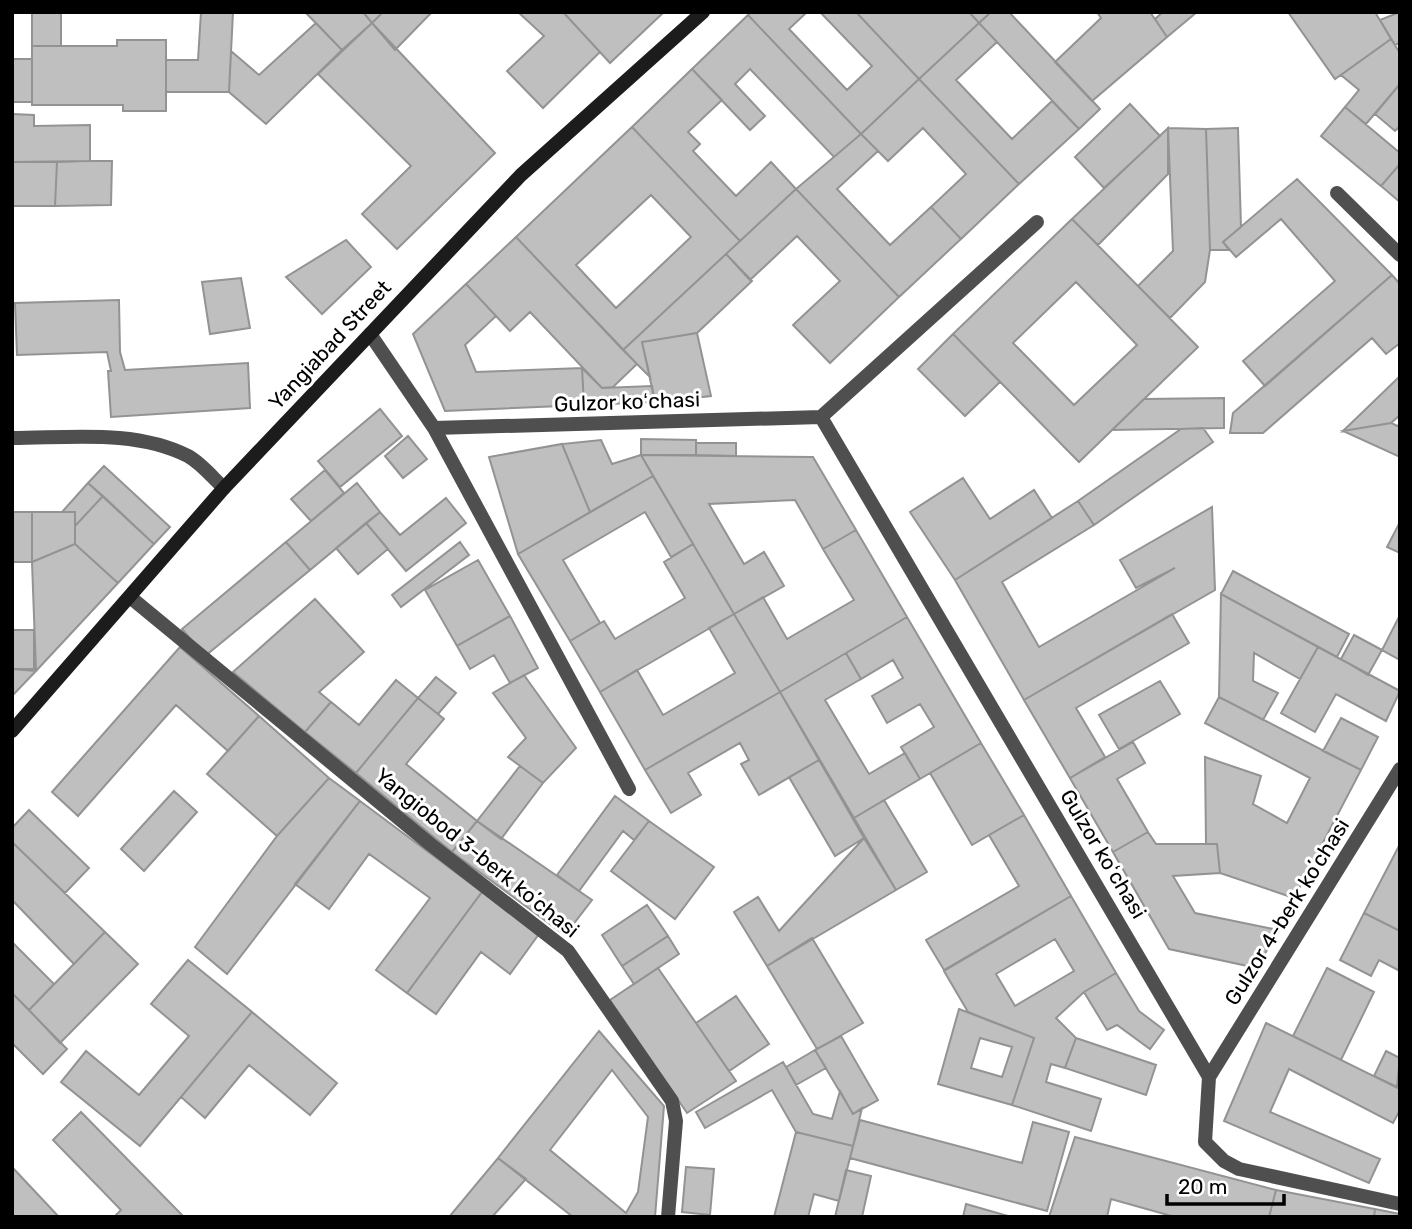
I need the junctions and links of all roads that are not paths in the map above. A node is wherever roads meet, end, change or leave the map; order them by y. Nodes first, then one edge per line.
1 (703, 12) edge
2 (1337, 193) dead end
3 (1037, 222) dead end
4 (1400, 255) edge
5 (370, 334) junction
6 (821, 417) junction
7 (434, 428) junction
8 (12, 438) edge
9 (224, 488) junction
10 (130, 597) junction
11 (12, 731) edge
12 (1400, 769) edge
13 (629, 789) dead end
14 (1209, 1077) junction
15 (1400, 1204) edge
16 (668, 1217) edge

1 - 5 street, Yangiabad Street
2 - 4 street
3 - 6 street
5 - 7 street
5 - 9 street, Yangiabad Street
6 - 7 street, Gulzor koʻchasi
6 - 14 street, Gulzor koʻchasi
7 - 13 street
8 - 9 street
9 - 10 street, Yangiabad Street
10 - 11 street, Yangiabad Street
10 - 16 street, Yangiobod 3-berk koʼchasi
12 - 14 street, Gulzor 4-berk koʼchasi
14 - 15 street

